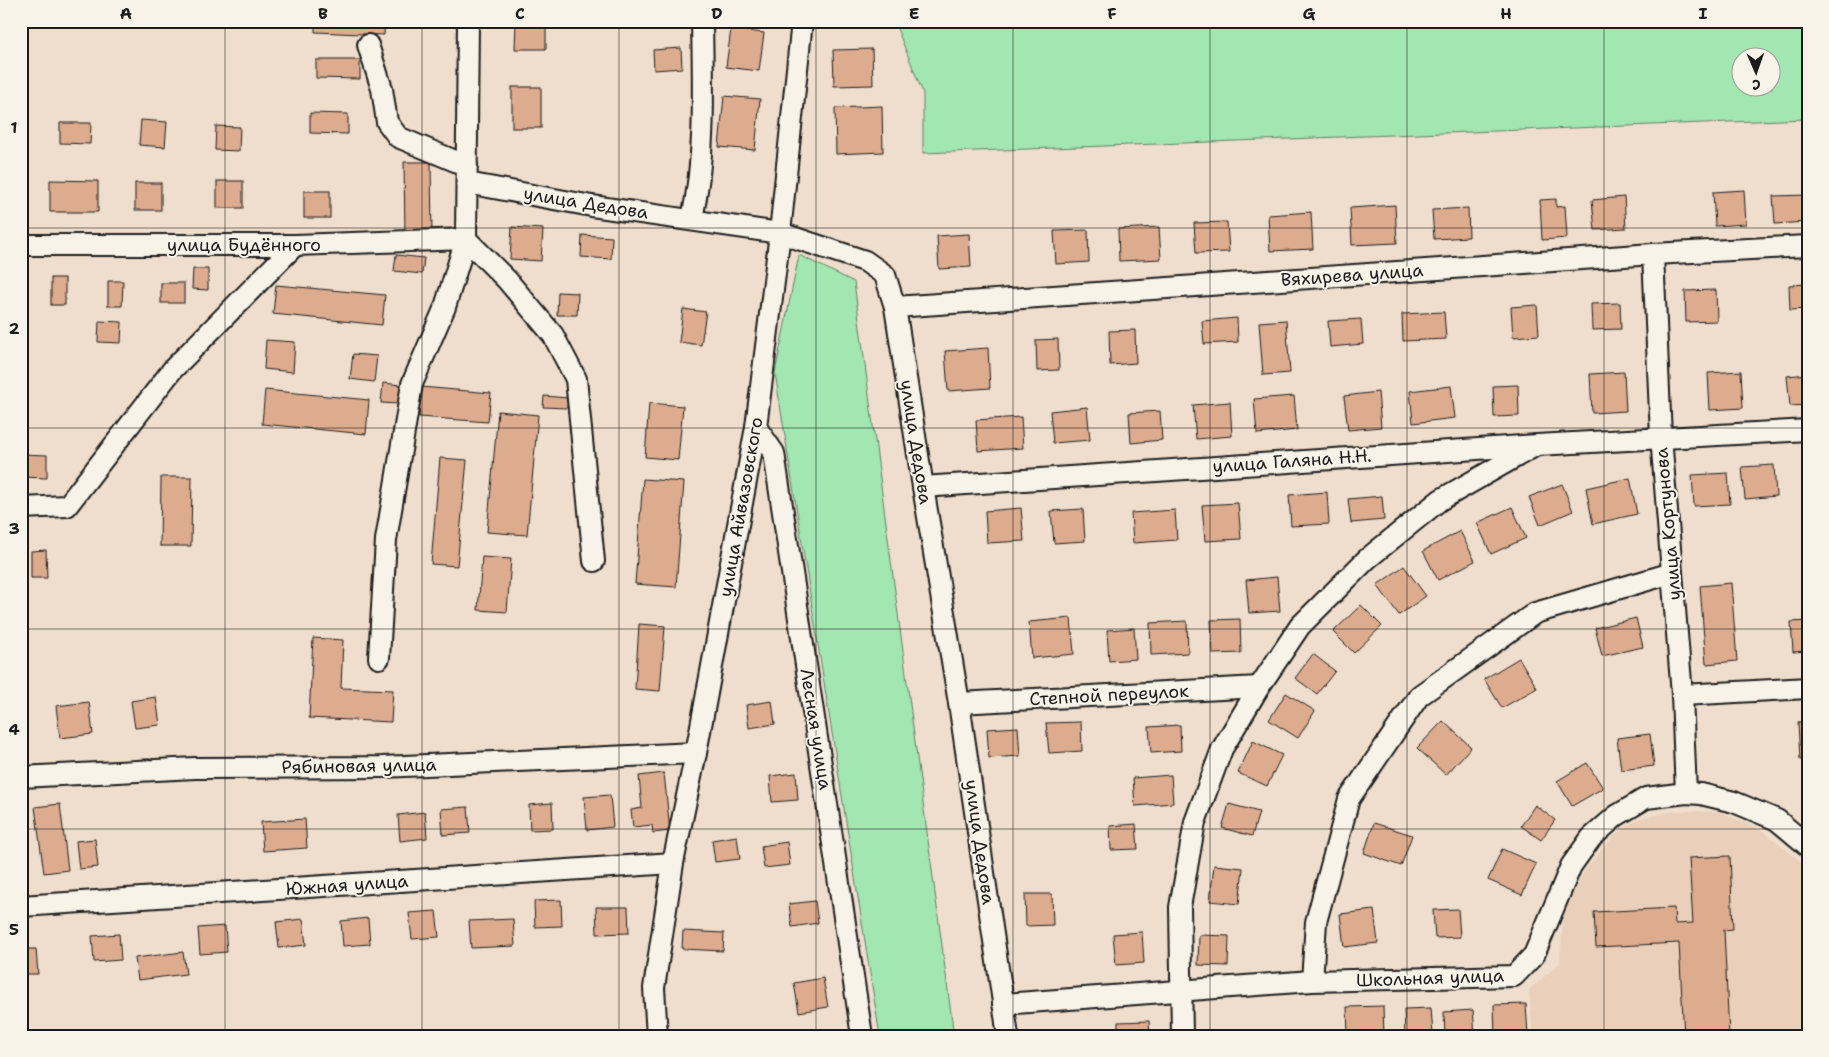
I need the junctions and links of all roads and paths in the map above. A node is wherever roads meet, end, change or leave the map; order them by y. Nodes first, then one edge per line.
1 (468, 21) edge
2 (702, 21) edge
3 (802, 21) edge
4 (368, 45) dead end
5 (467, 174) junction
6 (692, 219) junction
7 (780, 233) junction
8 (466, 239) junction
9 (21, 245) edge
10 (295, 245) junction
11 (1808, 246) edge
12 (1653, 254) junction
13 (896, 307) junction
14 (756, 427) junction
15 (1808, 430) edge
16 (1661, 437) junction
17 (1537, 445) junction
18 (923, 487) junction
19 (21, 508) edge
20 (594, 561) dead end
21 (1672, 573) junction
22 (379, 658) dead end
23 (1259, 687) junction
24 (1808, 688) edge
25 (1682, 695) junction
26 (959, 703) junction
27 (696, 753) junction
28 (21, 777) edge
29 (1686, 793) junction
30 (1808, 846) edge
31 (673, 863) junction
32 (21, 906) edge
33 (1312, 981) junction
34 (1180, 991) junction
35 (1004, 1004) junction
36 (657, 1036) edge
37 (862, 1036) edge
38 (1008, 1036) edge
39 (1182, 1036) edge

1 - 5 street
2 - 6 street
3 - 7 street, улица Айвазовского
4 - 5 street, улица Дедова
5 - 6 street, улица Дедова
5 - 8 street
6 - 7 street, улица Дедова
7 - 13 street, улица Дедова
7 - 14 street, улица Айвазовского
8 - 10 street, улица Будённого
8 - 20 street
8 - 22 street
9 - 10 street, улица Будённого
10 - 19 street
11 - 12 street, Вяхирева улица
12 - 13 street, Вяхирева улица
12 - 16 street, улица Кортунова
13 - 18 street, улица Дедова
14 - 27 street, улица Айвазовского
14 - 37 street, Лесная улица
15 - 16 street, улица Галяна Н.Н.
16 - 17 street, улица Галяна Н.Н.
16 - 21 street, улица Кортунова
17 - 18 street, улица Галяна Н.Н.
17 - 23 street
18 - 26 street, улица Дедова
21 - 25 street, улица Кортунова
21 - 33 street
23 - 26 street, Степной переулок
23 - 34 street
24 - 25 street
25 - 29 street, улица Кортунова
26 - 35 street, улица Дедова
27 - 28 street, Рябиновая улица
27 - 31 street, улица Айвазовского
29 - 30 street, Школьная улица
29 - 33 street, Школьная улица
31 - 32 street, Южная улица
31 - 36 street, улица Айвазовского
33 - 34 street, Школьная улица
34 - 35 street, Школьная улица
34 - 39 street
35 - 38 street, улица Дедова

